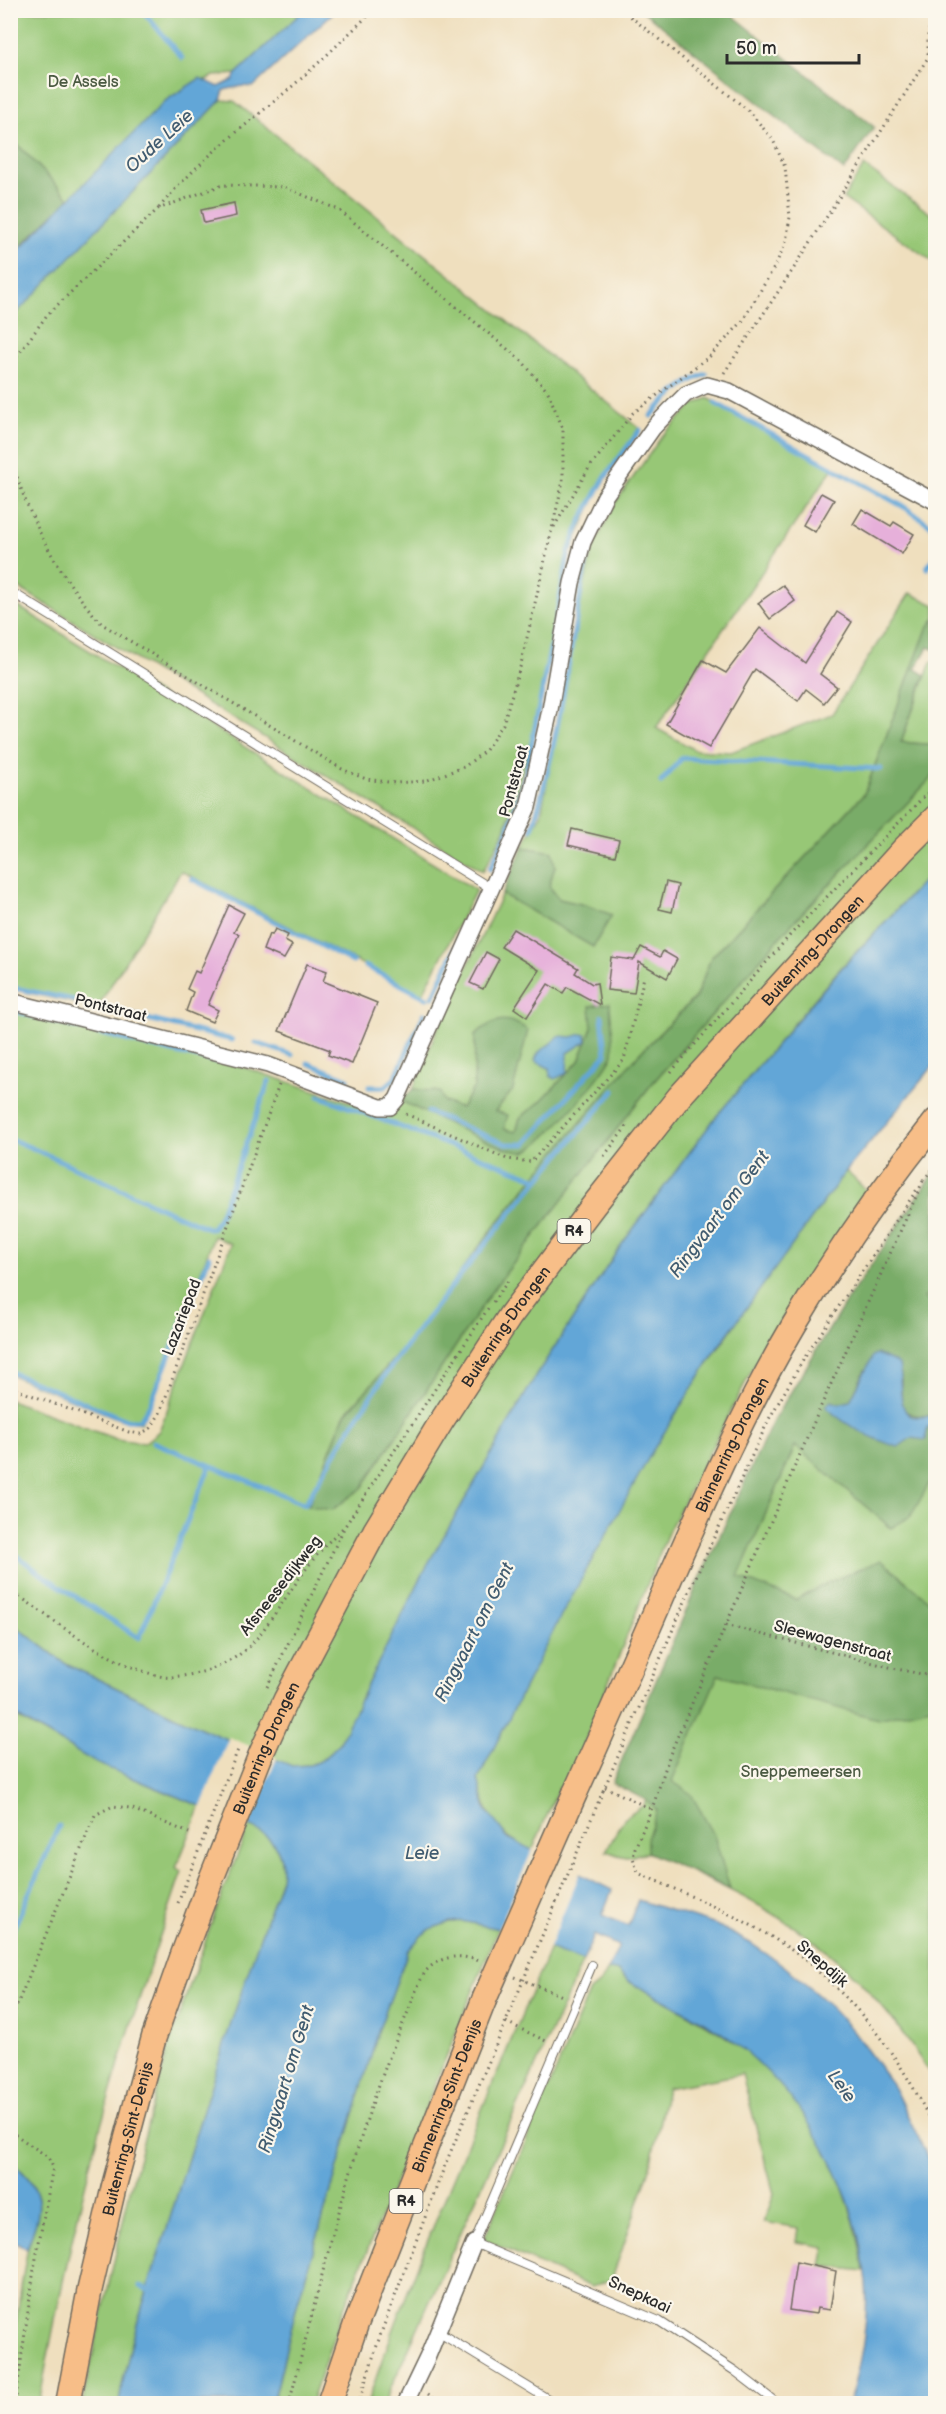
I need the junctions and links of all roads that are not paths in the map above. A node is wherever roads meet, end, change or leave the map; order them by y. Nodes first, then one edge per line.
1 (936, 502) edge
2 (10, 591) edge
3 (936, 817) edge
4 (492, 889) junction
5 (10, 1001) edge
6 (936, 1121) edge
7 (575, 1793) joint
8 (210, 1882) joint
9 (592, 1965) dead end
10 (474, 2243) junction
11 (438, 2332) junction
12 (68, 2403) edge
13 (329, 2403) edge
14 (405, 2403) edge
15 (556, 2403) edge
16 (778, 2403) edge

1 - 4 street, Pontstraat
2 - 4 lane
3 - 8 highway, Buitenring-Drongen / R4
4 - 5 street, Pontstraat
6 - 7 highway, Binnenring-Drongen / R4
7 - 13 highway, Binnenring-Sint-Denijs / R4, bridge
8 - 12 highway, Buitenring-Sint-Denijs / R4
9 - 10 lane
10 - 11 street
10 - 16 lane, Snepkaai
11 - 14 street
11 - 15 lane

